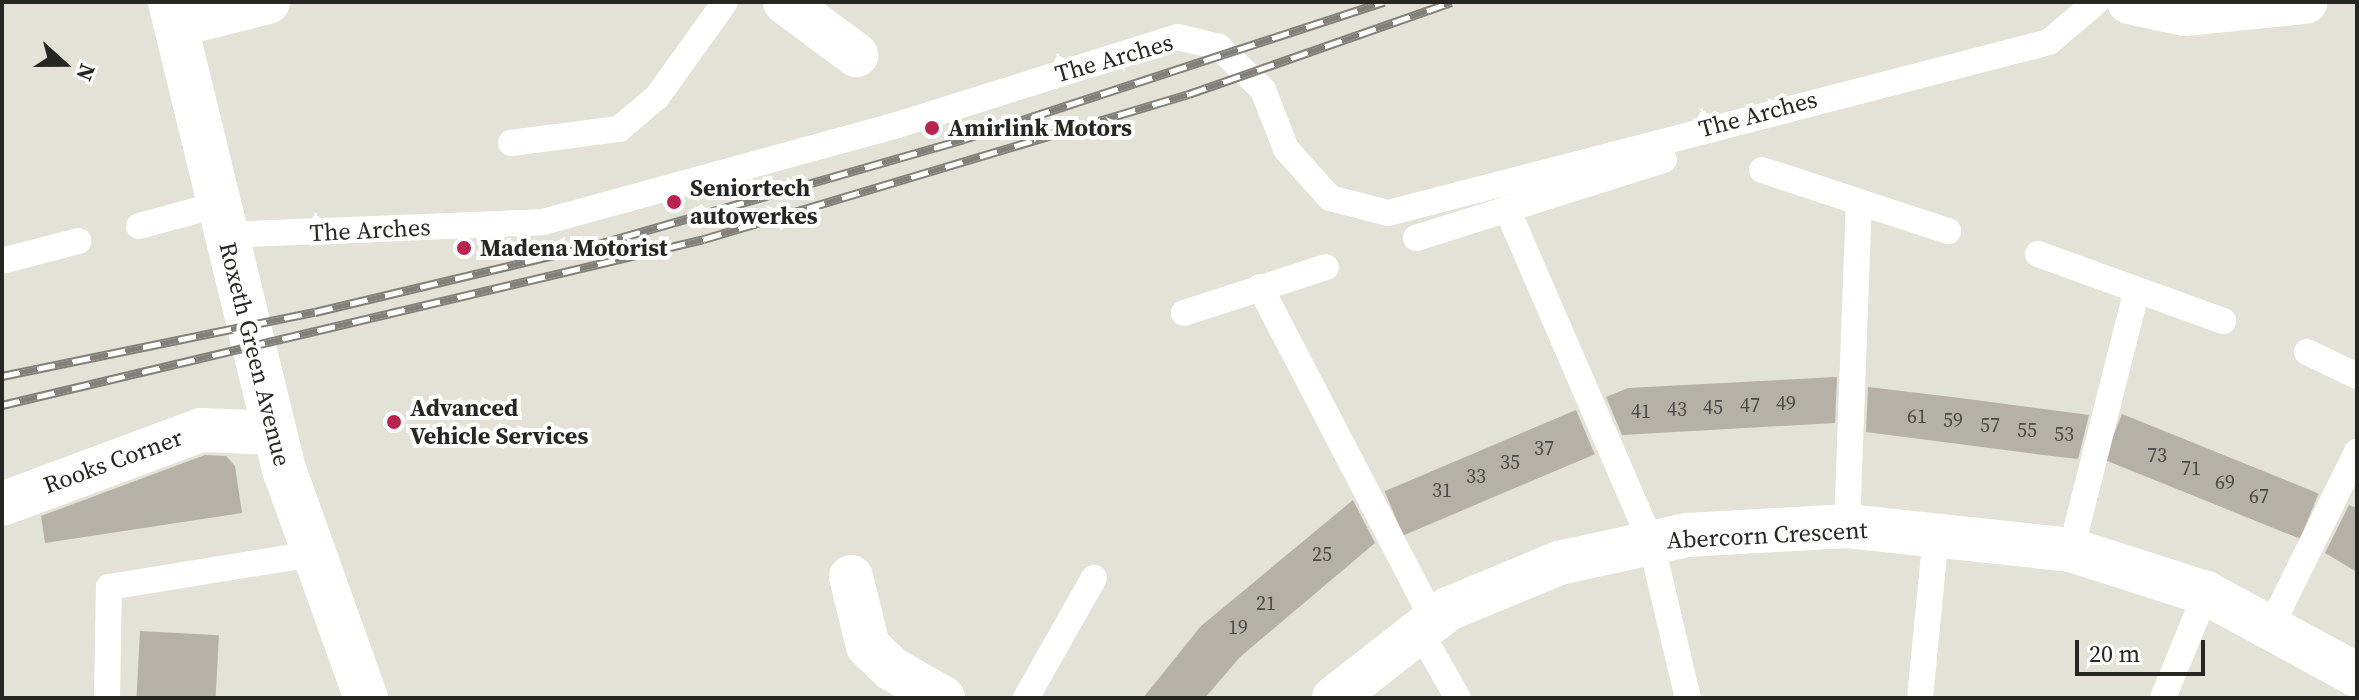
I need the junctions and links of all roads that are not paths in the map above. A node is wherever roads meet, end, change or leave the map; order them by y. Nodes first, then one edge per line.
1 (268, 2) edge
2 (725, 2) edge
3 (785, 2) edge
4 (2096, 2) edge
5 (2129, 2) edge
6 (2305, 2) edge
7 (174, 13) edge
8 (856, 55) dead end
9 (511, 143) dead end
10 (1664, 160) dead end
11 (1762, 170) dead end
12 (1859, 202) junction
13 (1507, 209) junction
14 (221, 220) junction
15 (139, 226) dead end
16 (1948, 231) dead end
17 (1416, 238) dead end
18 (78, 241) dead end
19 (2038, 254) dead end
20 (2, 261) edge
21 (1326, 267) dead end
22 (1260, 287) junction
23 (2136, 293) junction
24 (1184, 313) dead end
25 (2223, 321) dead end
26 (2307, 352) dead end
27 (2357, 376) edge
28 (275, 433) junction
29 (2357, 452) edge
30 (2, 504) edge
31 (1847, 526) junction
32 (1936, 534) junction
33 (1651, 542) junction
34 (2071, 550) junction
35 (312, 554) junction
36 (851, 577) dead end
37 (1094, 578) dead end
38 (2206, 593) junction
39 (2272, 624) junction
40 (1426, 625) junction
41 (2357, 675) edge
42 (107, 698) edge
43 (366, 698) edge
44 (943, 698) edge
45 (1026, 698) edge
46 (1334, 698) edge
47 (1458, 698) edge
48 (1688, 698) edge
49 (1920, 698) edge
50 (2163, 698) edge

1 - 7 street
2 - 9 lane
3 - 8 street
4 - 14 lane, The Arches
5 - 6 street
7 - 14 street, Roxeth Green Avenue
10 - 13 lane
11 - 12 lane
12 - 16 lane
12 - 31 lane
13 - 17 lane
13 - 33 lane
14 - 15 lane, The Arches
14 - 28 street, Roxeth Green Avenue
18 - 20 lane
19 - 23 lane
21 - 22 lane
22 - 24 lane
22 - 40 lane
23 - 25 lane
23 - 34 lane
26 - 27 lane
28 - 30 street, Rooks Corner
28 - 35 street, Roxeth Green Avenue
29 - 39 lane
31 - 32 street, Abercorn Crescent
31 - 33 street, Abercorn Crescent
32 - 34 street, Abercorn Crescent
32 - 49 lane
33 - 40 street, Abercorn Crescent
33 - 48 lane
34 - 38 street, Abercorn Crescent
35 - 42 lane
35 - 43 street, Roxeth Green Avenue
36 - 44 street
37 - 45 lane
38 - 39 street, Abercorn Crescent
38 - 50 lane
39 - 41 street, Abercorn Crescent
40 - 46 street, Abercorn Crescent
40 - 47 lane

